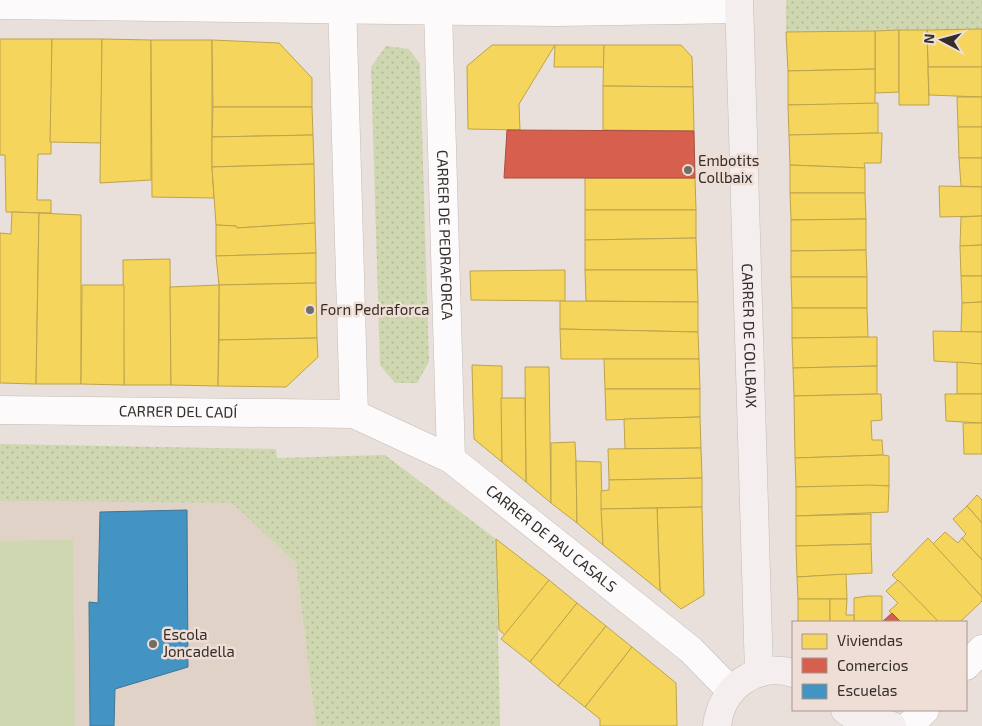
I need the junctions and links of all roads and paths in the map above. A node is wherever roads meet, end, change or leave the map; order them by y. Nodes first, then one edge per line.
1 (342, 4) edge
2 (0, 5) edge
3 (739, 5) edge
4 (557, 6) edge
5 (438, 10) junction
6 (0, 410) edge
7 (354, 414) junction
8 (451, 459) junction
9 (982, 649) edge
10 (967, 665) edge
11 (759, 673) junction
12 (792, 674) edge
13 (731, 691) junction
14 (830, 711) edge
15 (846, 711) edge
16 (924, 711) edge
17 (717, 726) edge
18 (833, 726) edge
19 (892, 726) edge
20 (909, 726) edge

1 - 2 street
1 - 5 street
1 - 7 street
3 - 4 street
3 - 11 street, CARRER DE COLLBAIX
4 - 5 street
5 - 8 street, CARRER DE PEDRAFORCA
6 - 7 street, CARRER DEL CADÍ
7 - 8 street, CARRER DE PAU CASALS
8 - 13 street, CARRER DE PAU CASALS
9 - 10 street
11 - 12 street
11 - 13 street
13 - 17 street
14 - 18 street
15 - 19 street
16 - 20 street

